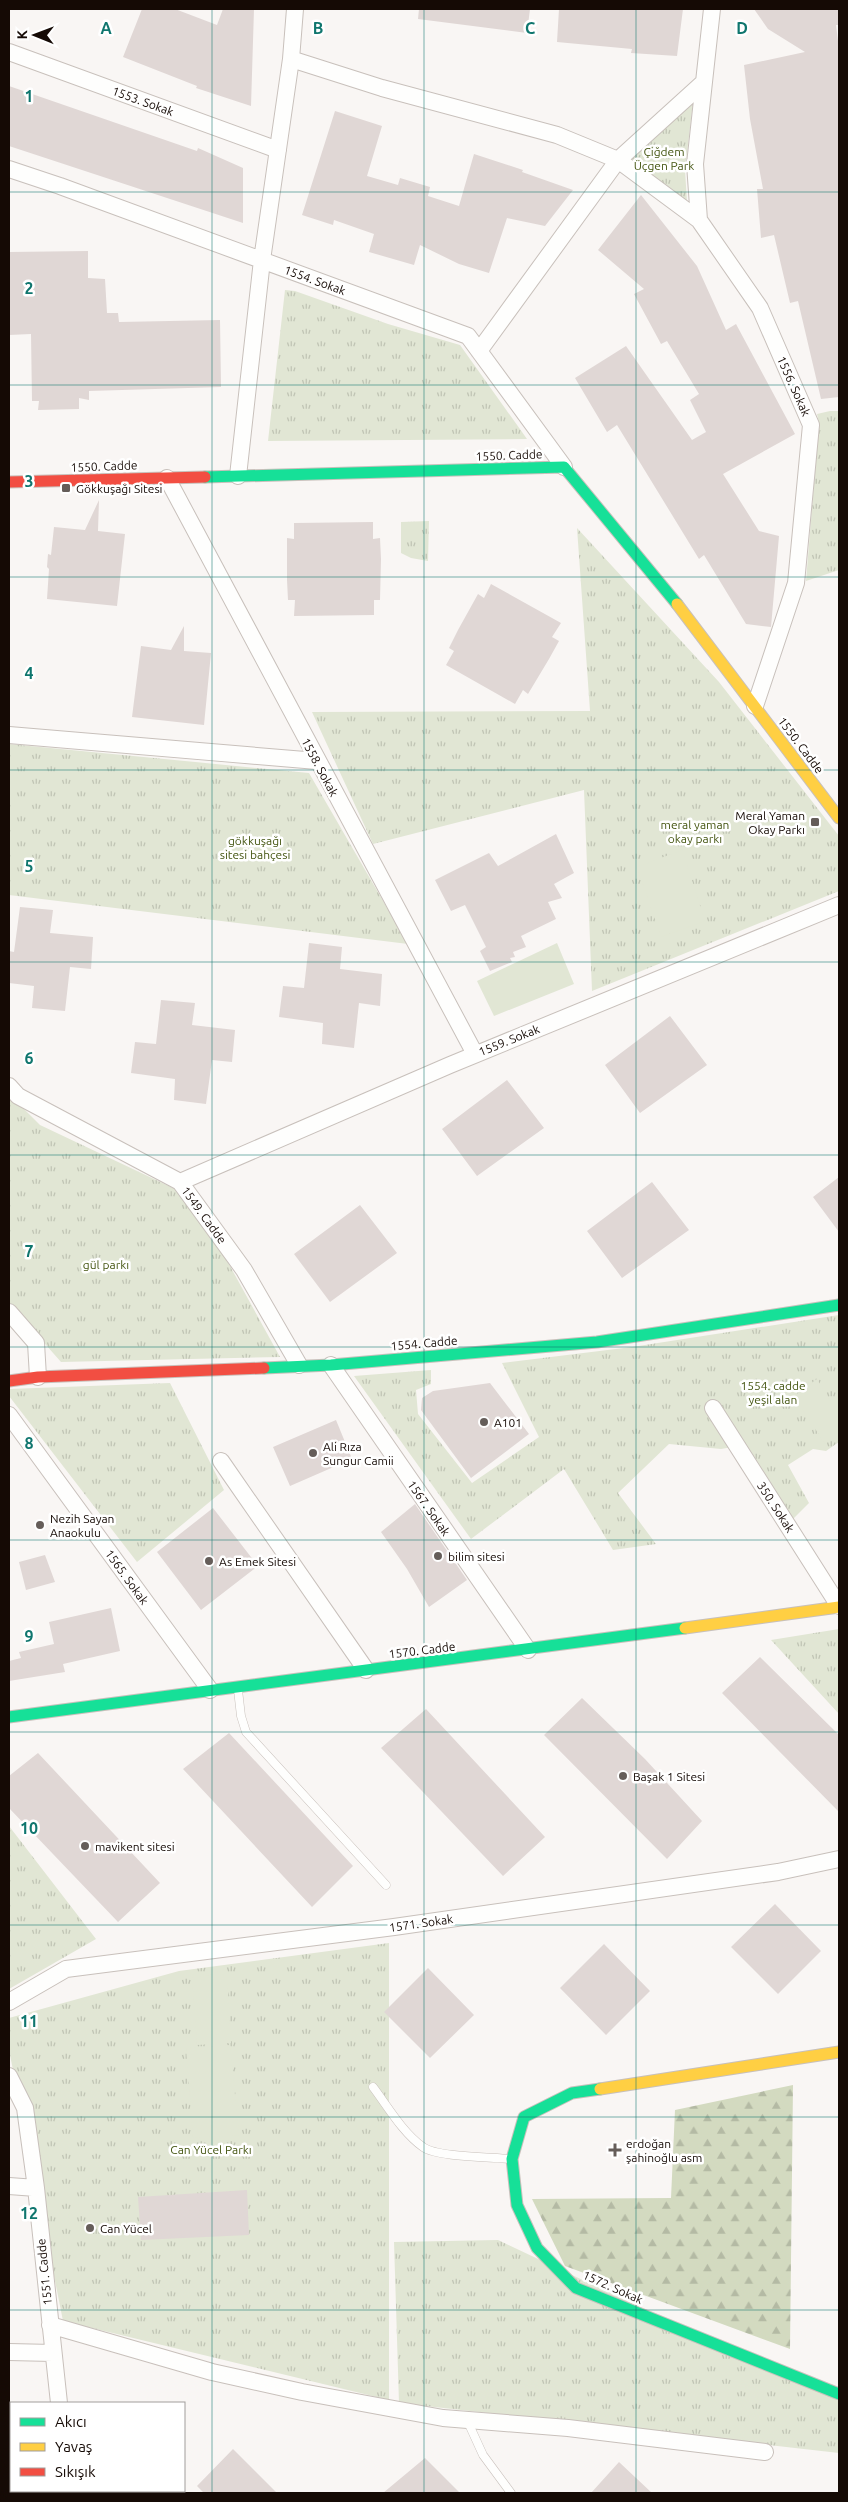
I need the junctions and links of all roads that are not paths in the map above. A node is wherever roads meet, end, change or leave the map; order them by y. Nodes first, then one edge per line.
1 (295, 9) edge
2 (712, 9) edge
3 (9, 52) edge
4 (291, 59) junction
5 (704, 82) junction
6 (278, 150) junction
7 (618, 160) junction
8 (9, 169) edge
9 (699, 220) junction
10 (262, 260) junction
11 (479, 351) junction
12 (564, 467) junction
13 (238, 476) junction
14 (167, 478) junction
15 (9, 482) edge
16 (755, 706) junction
17 (9, 735) edge
18 (316, 762) junction
19 (839, 818) edge
20 (839, 905) edge
21 (475, 1054) junction
22 (9, 1086) edge
23 (180, 1182) junction
24 (839, 1306) edge
25 (9, 1312) edge
26 (331, 1365) junction
27 (299, 1366) junction
28 (38, 1377) junction
29 (9, 1381) edge
30 (713, 1408) dead end
31 (9, 1415) edge
32 (221, 1462) dead end
33 (839, 1606) edge
34 (528, 1650) junction
35 (366, 1670) junction
36 (238, 1687) junction
37 (210, 1690) junction
38 (9, 1718) edge
39 (839, 1859) edge
40 (386, 1885) dead end
41 (9, 2002) edge
42 (839, 2052) edge
43 (9, 2076) edge
44 (373, 2087) dead end
45 (512, 2159) junction
46 (9, 2186) edge
47 (36, 2188) junction
48 (50, 2325) junction
49 (9, 2352) edge
50 (53, 2353) junction
51 (839, 2394) edge
52 (59, 2402) edge
53 (467, 2420) junction
54 (765, 2452) dead end
55 (511, 2493) edge

1 - 4 street
2 - 5 street
3 - 6 street, 1553. Sokak
4 - 6 street
4 - 7 street
5 - 7 street
5 - 9 street
6 - 10 street
7 - 9 street
7 - 11 street
8 - 10 street, 1554. Sokak
9 - 16 street, 1556. Sokak
10 - 11 street, 1554. Sokak
10 - 13 street
11 - 12 street, 1554. Sokak
12 - 13 street, 1550. Cadde
12 - 16 street, 1550. Cadde
13 - 14 street, 1550. Cadde
14 - 15 street, 1550. Cadde
14 - 18 street, 1558. Sokak
16 - 19 street, 1550. Cadde
17 - 18 street
18 - 21 street, 1558. Sokak
20 - 21 street, 1559. Sokak
21 - 23 street, 1559. Sokak
22 - 23 street, 1549. Cadde
23 - 27 street, 1549. Cadde
24 - 26 street, 1554. Cadde
25 - 28 street
26 - 27 street, 1554. Cadde
26 - 34 street, 1567. Sokak
27 - 28 street, 1554. Cadde
28 - 29 street, 1554. Cadde
30 - 33 street, 350. Sokak
31 - 37 street, 1565. Sokak
32 - 35 street
33 - 34 street, 1570. Cadde
34 - 35 street, 1570. Cadde
35 - 36 street, 1570. Cadde
36 - 37 street, 1570. Cadde
36 - 40 lane
37 - 38 street, 1570. Cadde
39 - 41 street, 1571. Sokak
42 - 45 street, 1572. Sokak
43 - 47 street, 1551. Cadde
44 - 45 lane
45 - 51 street, 1572. Sokak
46 - 47 street
47 - 48 street, 1551. Cadde
48 - 50 street, 1551. Cadde
48 - 53 street
49 - 50 street
50 - 52 street, 1551. Cadde
53 - 54 street
53 - 55 lane

